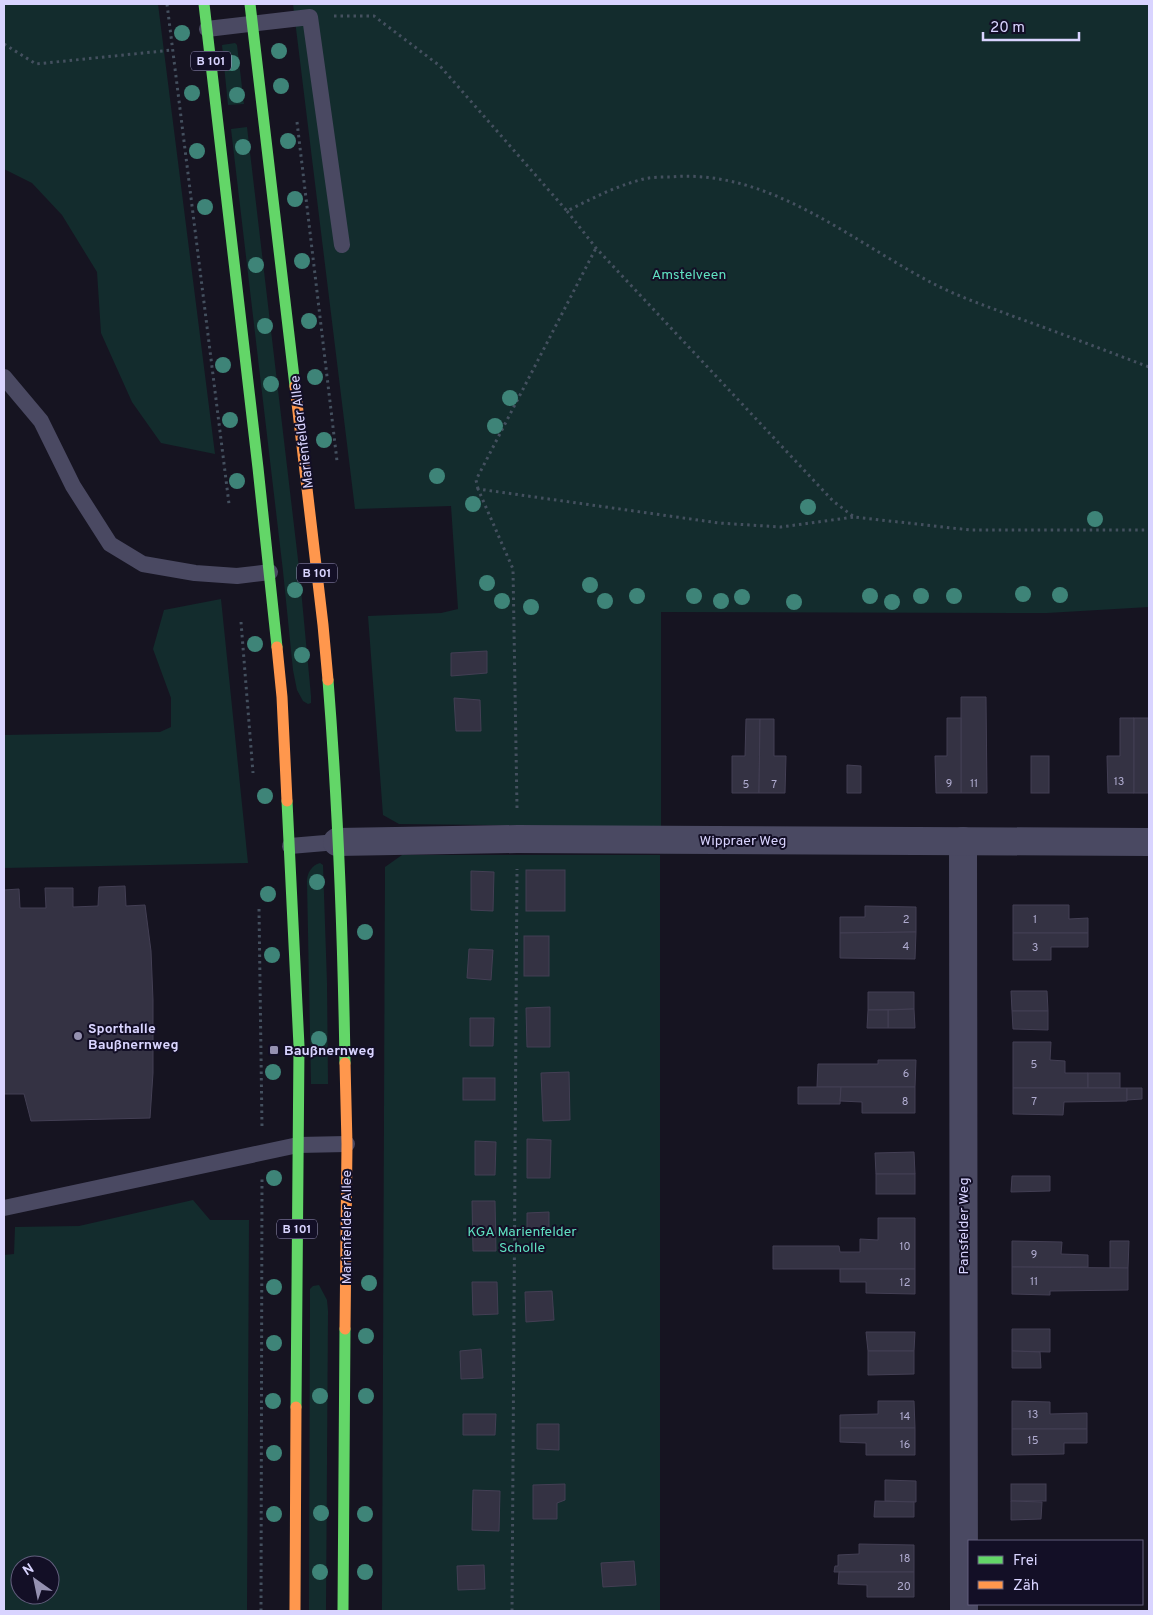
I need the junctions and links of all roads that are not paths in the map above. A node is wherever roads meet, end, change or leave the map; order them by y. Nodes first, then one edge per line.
1 (204, 4) edge
2 (250, 4) edge
3 (252, 23) junction
4 (207, 29) junction
5 (342, 245) dead end
6 (4, 377) edge
7 (270, 572) junction
8 (962, 841) junction
9 (337, 842) junction
10 (1149, 842) edge
11 (290, 846) junction
12 (346, 1144) junction
13 (298, 1145) junction
14 (4, 1208) edge
15 (295, 1611) edge
16 (343, 1611) edge
17 (964, 1611) edge

1 - 4 main road, B 101
2 - 3 main road, Marienfelder Allee / B 101
3 - 4 lane
3 - 5 lane
3 - 9 main road, Marienfelder Allee / B 101
4 - 7 main road, B 101
6 - 7 lane
7 - 11 main road, B 101
8 - 9 street, Wippraer Weg
8 - 10 street, Wippraer Weg
8 - 17 street, Pansfelder Weg
9 - 11 lane
9 - 12 main road, Marienfelder Allee / B 101
11 - 13 main road, B 101
12 - 13 lane
12 - 16 main road, Marienfelder Allee / B 101
13 - 14 lane
13 - 15 main road, B 101

